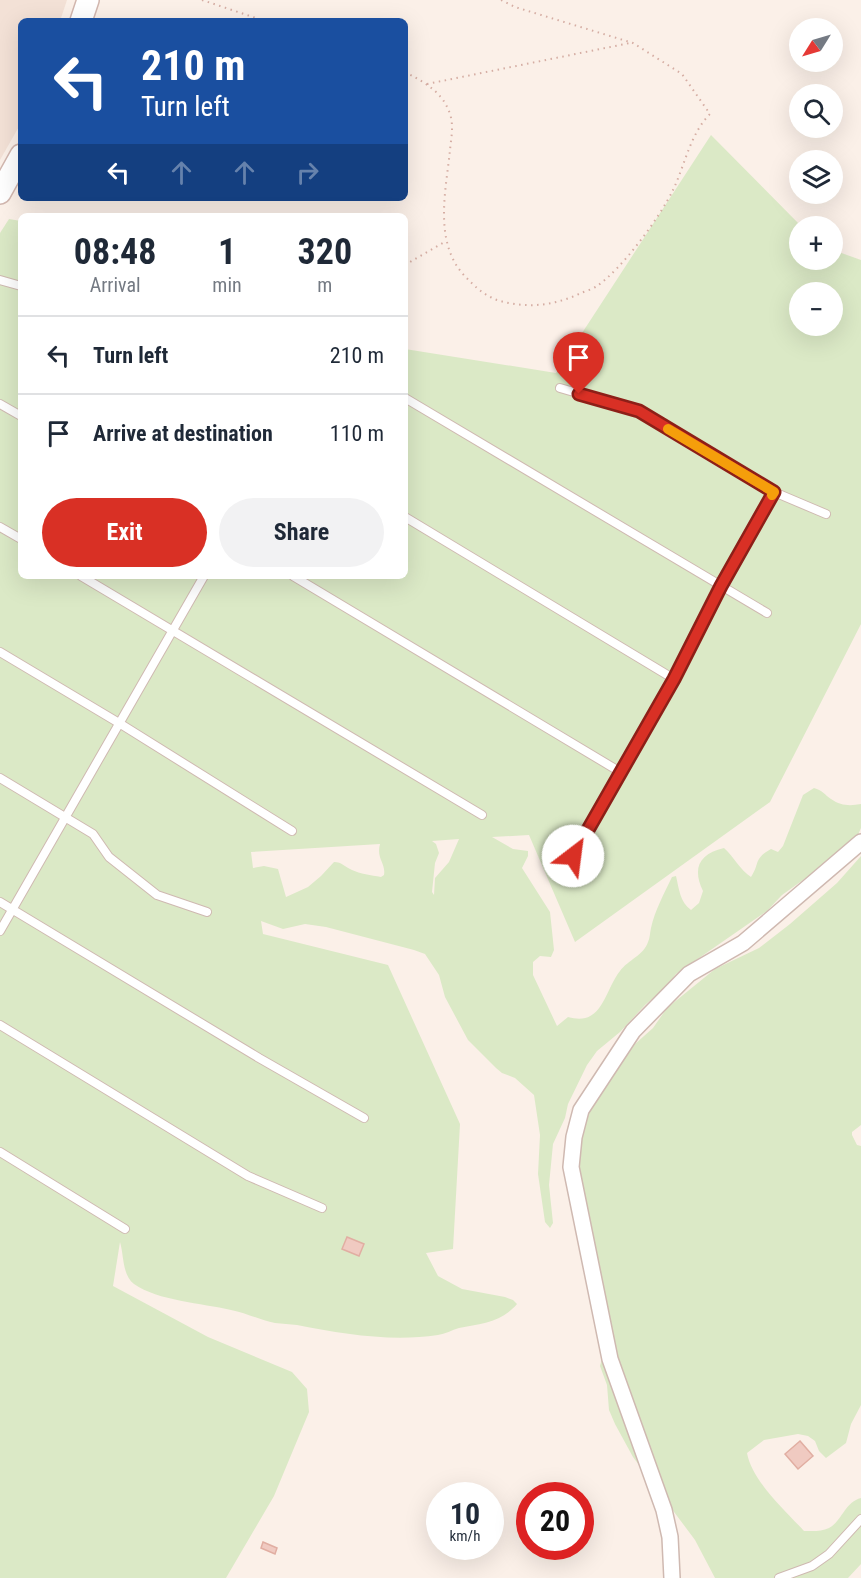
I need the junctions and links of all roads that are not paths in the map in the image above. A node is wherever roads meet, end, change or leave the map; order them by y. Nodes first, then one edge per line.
1 (88, 0) edge
2 (82, 18) edge
3 (18, 160) edge
4 (0, 193) edge
5 (0, 280) edge
6 (18, 285) edge
7 (560, 388) dead end
8 (408, 400) edge
9 (0, 404) edge
10 (18, 414) edge
11 (774, 492) junction
12 (826, 514) dead end
13 (408, 519) edge
14 (0, 527) edge
15 (18, 537) edge
16 (86, 579) edge
17 (202, 579) edge
18 (298, 579) edge
19 (721, 586) junction
20 (767, 613) dead end
21 (172, 631) junction
22 (0, 652) edge
23 (674, 679) junction
24 (119, 723) junction
25 (622, 773) junction
26 (0, 778) edge
27 (482, 815) dead end
28 (65, 818) junction
29 (291, 831) dead end
30 (861, 842) edge
31 (573, 856) dead end
32 (0, 902) edge
33 (12, 909) junction
34 (207, 912) dead end
35 (0, 931) edge
36 (0, 1025) edge
37 (364, 1118) dead end
38 (0, 1152) edge
39 (322, 1208) dead end
40 (125, 1229) dead end
41 (861, 1519) edge
42 (672, 1578) edge
43 (779, 1578) edge

1 - 2 street
3 - 4 street
5 - 6 lane
7 - 11 lane
8 - 19 lane
9 - 10 lane
11 - 12 lane
11 - 19 lane
13 - 23 lane
14 - 15 lane
16 - 21 lane
17 - 21 lane
18 - 25 lane
19 - 20 lane
19 - 23 lane
21 - 24 lane
21 - 27 lane
22 - 24 lane
23 - 25 lane
24 - 28 lane
24 - 29 lane
25 - 31 lane
26 - 28 lane
28 - 33 lane
28 - 34 lane
30 - 42 street
32 - 33 lane
33 - 35 lane
33 - 37 lane
36 - 39 lane
38 - 40 lane
41 - 43 lane

